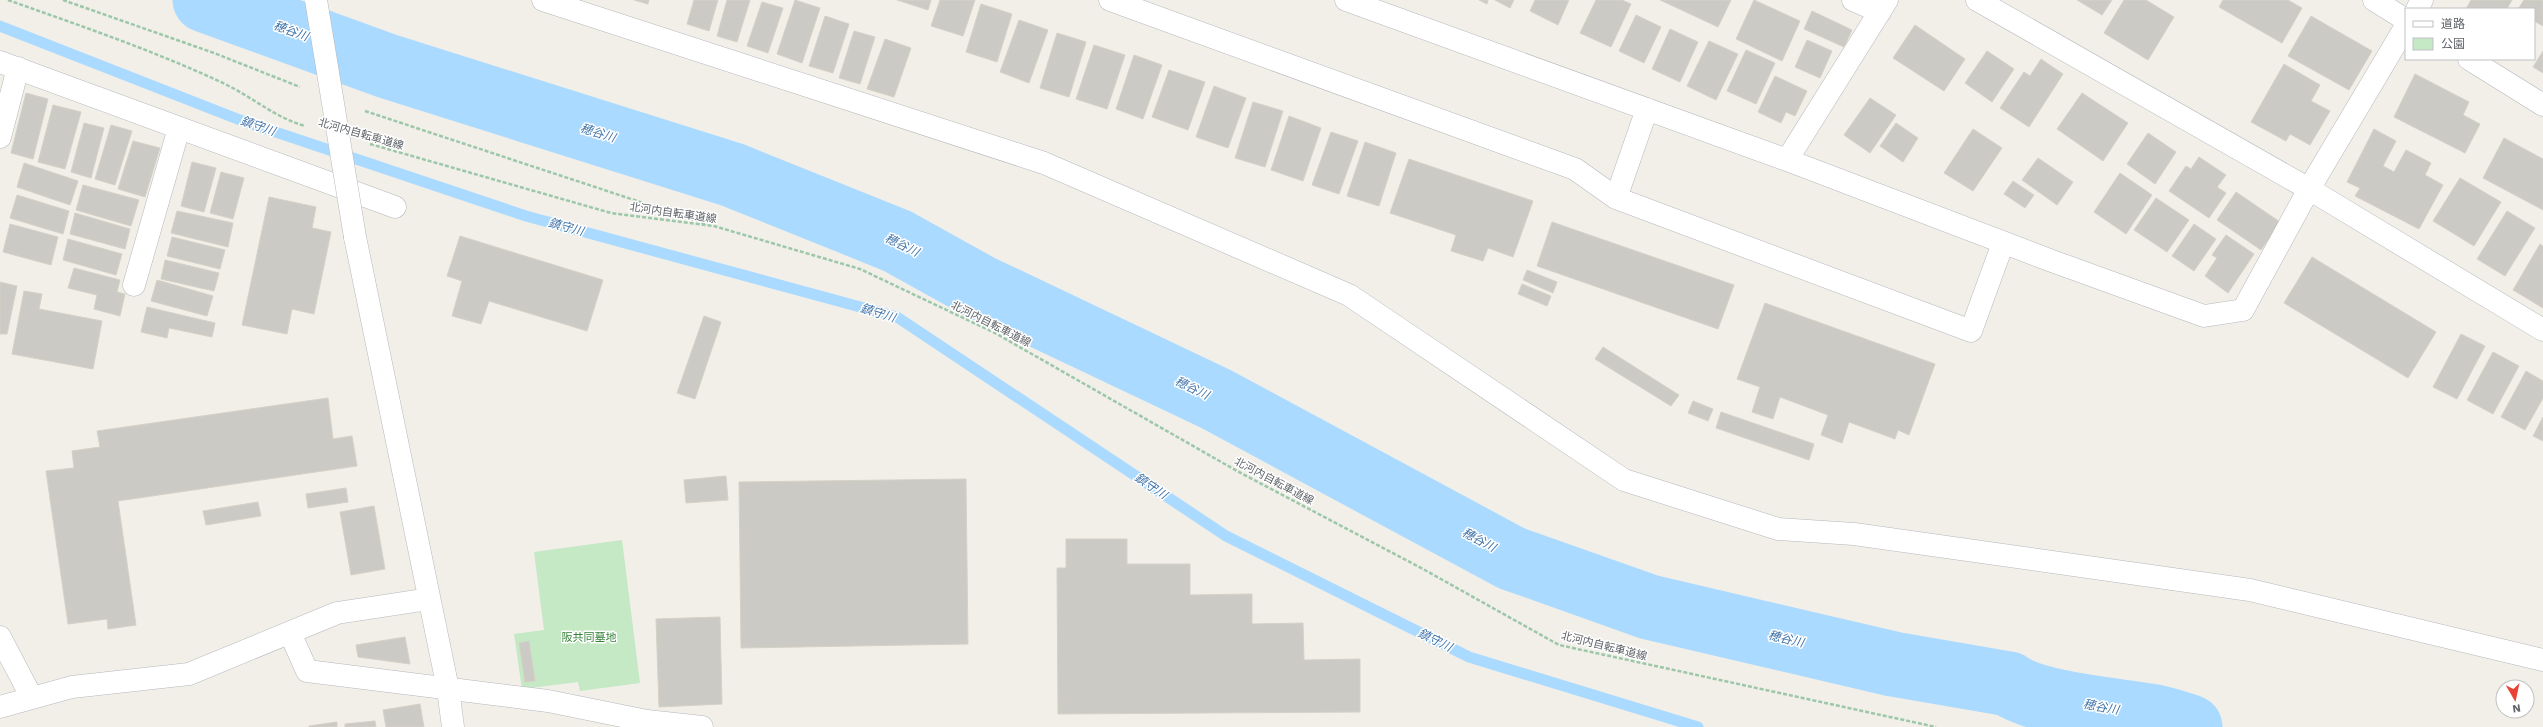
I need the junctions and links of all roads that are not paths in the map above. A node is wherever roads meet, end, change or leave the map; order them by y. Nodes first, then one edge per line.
1 (316, 0) edge
2 (543, 0) edge
3 (1110, 0) edge
4 (1346, 0) edge
5 (1853, 0) edge
6 (1977, 0) edge
7 (2374, 0) edge
8 (1883, 6) edge
9 (2405, 19) edge
10 (2405, 28) edge
11 (2471, 60) edge
12 (9, 65) edge
13 (2543, 105) edge
14 (1647, 109) junction
15 (179, 128) junction
16 (0, 137) edge
17 (1787, 160) junction
18 (2309, 189) junction
19 (1616, 198) junction
20 (395, 207) dead end
21 (2003, 243) junction
22 (134, 285) dead end
23 (2543, 330) edge
24 (429, 599) junction
25 (290, 633) junction
26 (0, 637) edge
27 (2543, 660) edge
28 (448, 689) junction
29 (32, 698) junction
30 (0, 707) edge
31 (453, 727) edge
32 (702, 727) edge

1 - 24 street, bridge
2 - 27 street
3 - 19 street
4 - 14 street
5 - 8 street
6 - 18 street
7 - 9 street
8 - 17 street
10 - 18 street
11 - 13 street
12 - 15 street
12 - 16 street
14 - 17 street
14 - 19 street
15 - 20 street
15 - 22 street
17 - 21 street
18 - 21 street
18 - 23 street
19 - 21 street
24 - 25 street
24 - 28 street
25 - 28 street
25 - 29 street
26 - 29 street
28 - 31 street
28 - 32 street
29 - 30 street

